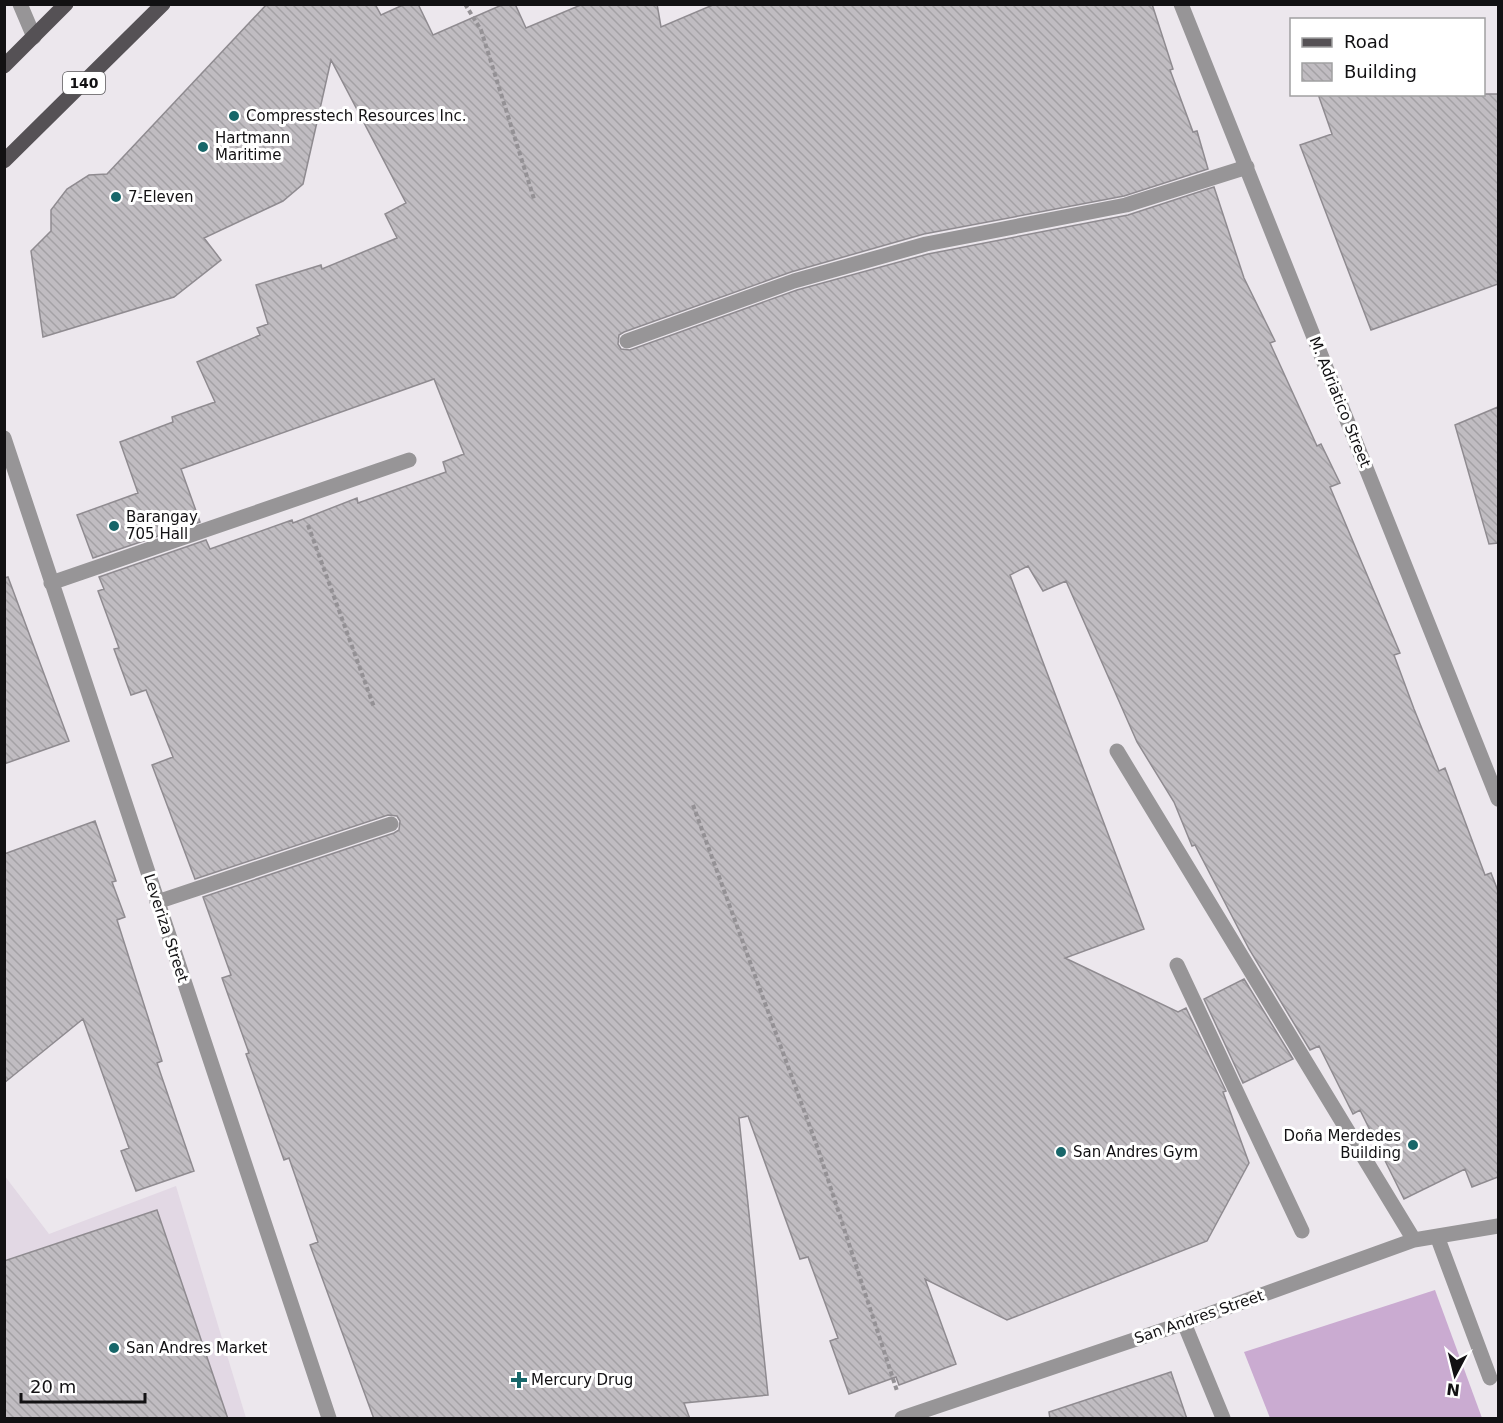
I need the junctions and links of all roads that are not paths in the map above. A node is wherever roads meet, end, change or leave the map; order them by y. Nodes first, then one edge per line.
1 (20, 4) edge
2 (66, 4) edge
3 (162, 4) edge
4 (1181, 4) edge
5 (34, 37) junction
6 (4, 66) edge
7 (4, 161) edge
8 (1247, 167) junction
9 (627, 341) dead end
10 (4, 438) edge
11 (409, 460) dead end
12 (51, 583) junction
13 (1117, 751) dead end
14 (1498, 799) edge
15 (391, 824) dead end
16 (157, 902) junction
17 (1177, 965) dead end
18 (1498, 1226) edge
19 (1302, 1231) dead end
20 (1437, 1236) junction
21 (1414, 1239) junction
22 (1184, 1323) junction
23 (1490, 1378) dead end
24 (904, 1418) edge
25 (329, 1419) edge
26 (1222, 1419) edge

1 - 5 street
2 - 5 main road
3 - 7 main road, 140
4 - 8 street, M. Adriatico Street
5 - 6 main road
8 - 9 street
8 - 14 street, M. Adriatico Street
10 - 12 street, Leveriza Street
11 - 12 street
12 - 16 street, Leveriza Street
13 - 21 street
15 - 16 street
16 - 25 street, Leveriza Street
17 - 19 street
18 - 20 street, San Andres Street
20 - 21 street, San Andres Street
20 - 23 street
21 - 22 street, San Andres Street
22 - 24 street, San Andres Street
22 - 26 street

